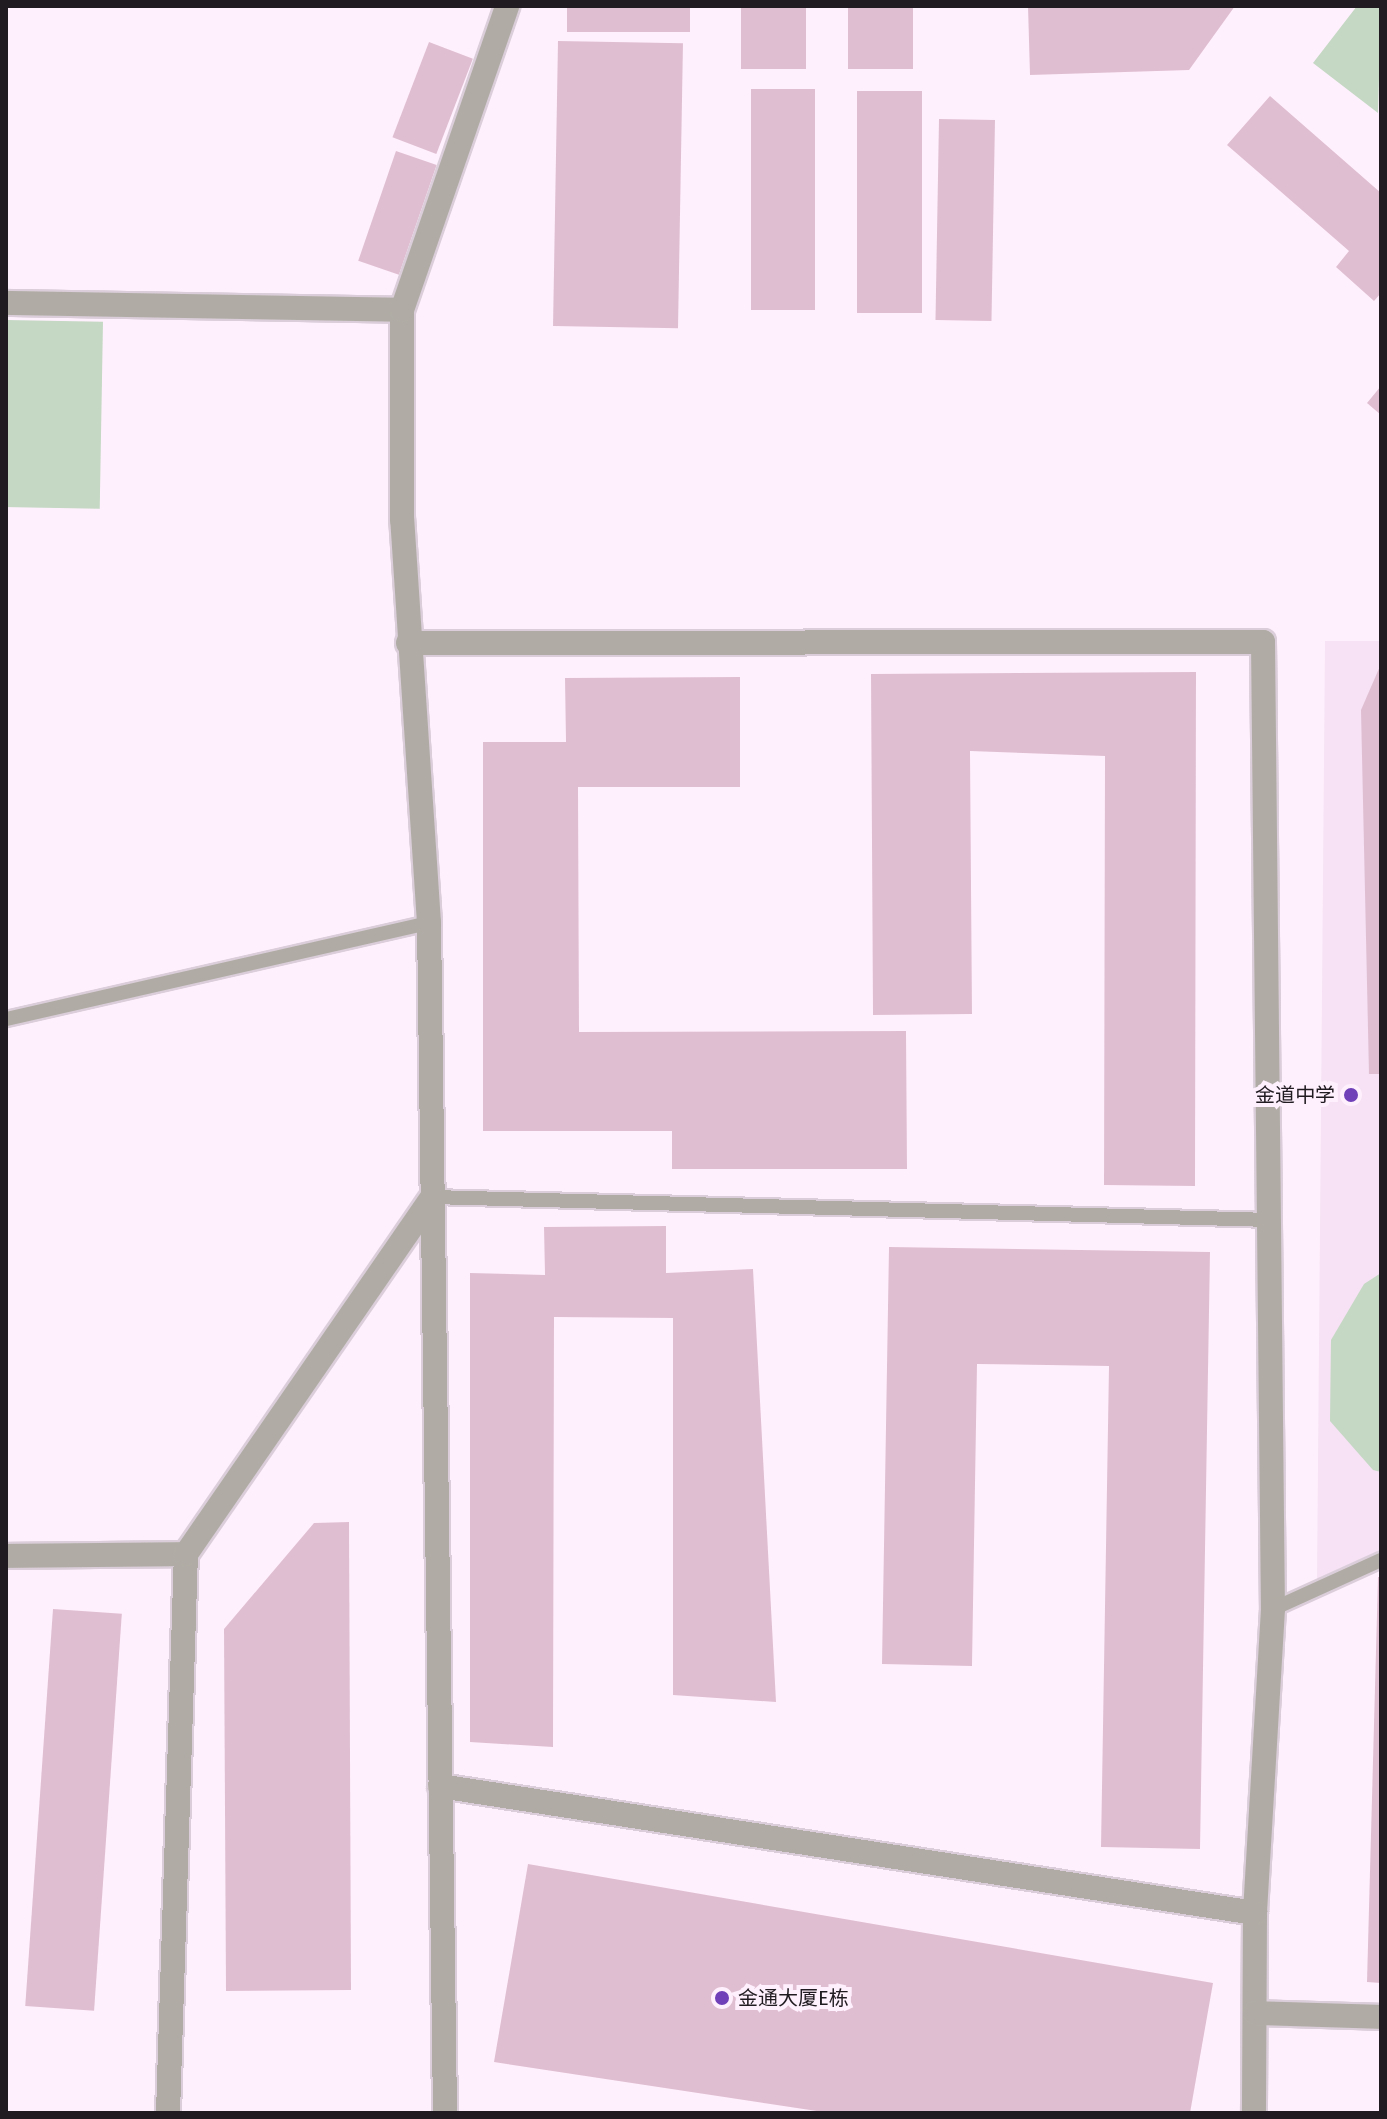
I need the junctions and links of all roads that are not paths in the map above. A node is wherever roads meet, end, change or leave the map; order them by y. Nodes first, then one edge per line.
1 (507, 6) edge
2 (6, 303) edge
3 (402, 310) junction
4 (408, 643) junction
5 (429, 923) junction
6 (6, 1019) edge
7 (432, 1197) junction
8 (1271, 1220) junction
9 (186, 1554) junction
10 (6, 1556) edge
11 (1381, 1560) edge
12 (1273, 1609) junction
13 (440, 1786) junction
14 (1255, 1913) junction
15 (1255, 2013) junction
16 (1381, 2017) edge
17 (168, 2113) edge
18 (445, 2113) edge
19 (1254, 2113) edge

1 - 3 street
2 - 3 street
3 - 4 street
4 - 5 street
4 - 8 street
5 - 6 lane
5 - 7 street
7 - 8 lane
7 - 9 street
7 - 13 street
8 - 12 street
9 - 10 street
9 - 17 street
11 - 12 lane
12 - 14 street
13 - 14 street
13 - 18 street
14 - 15 street
15 - 16 street
15 - 19 street

